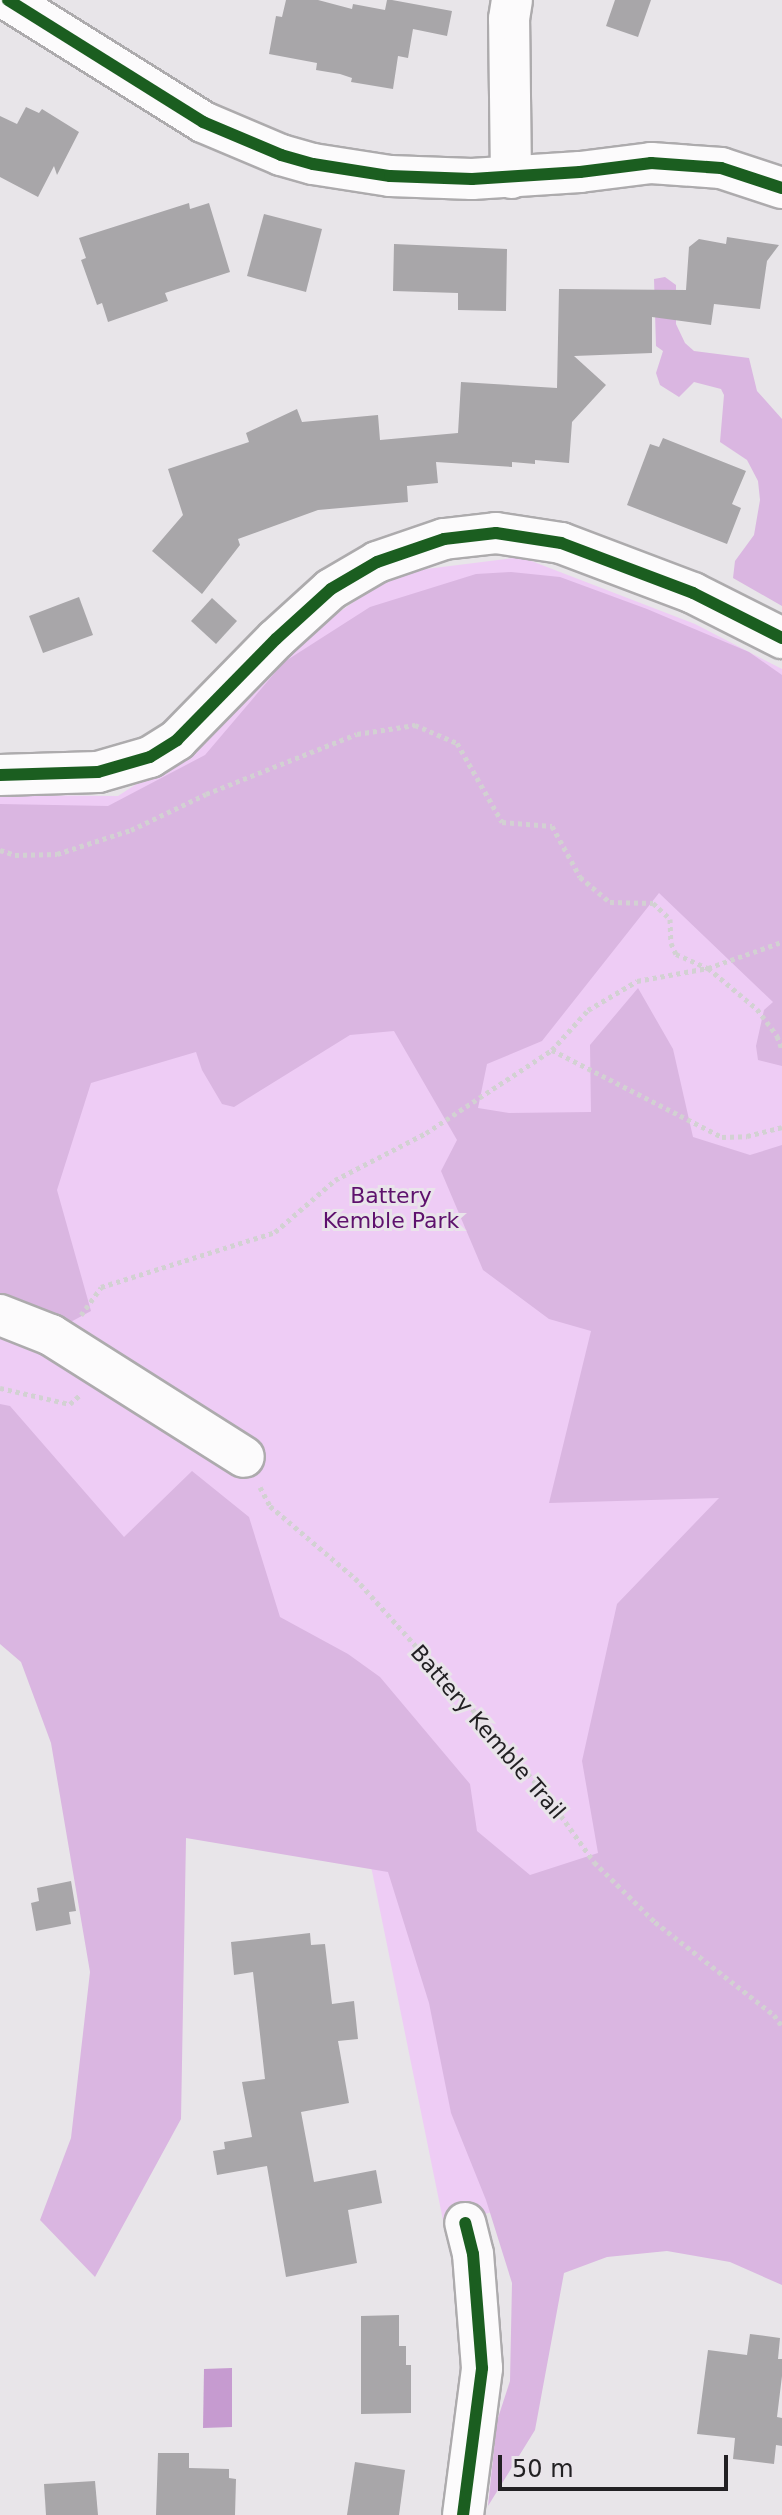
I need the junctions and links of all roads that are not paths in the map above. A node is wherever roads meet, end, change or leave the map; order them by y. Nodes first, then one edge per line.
1 (8, 0) edge
2 (512, 0) edge
3 (511, 178) junction
4 (782, 188) edge
5 (782, 638) edge
6 (0, 775) edge
7 (0, 1315) edge
8 (244, 1457) road end
9 (465, 2223) dead end
10 (463, 2515) edge

1 - 3 street
2 - 3 street
3 - 4 street
5 - 6 street
7 - 8 street
9 - 10 street

